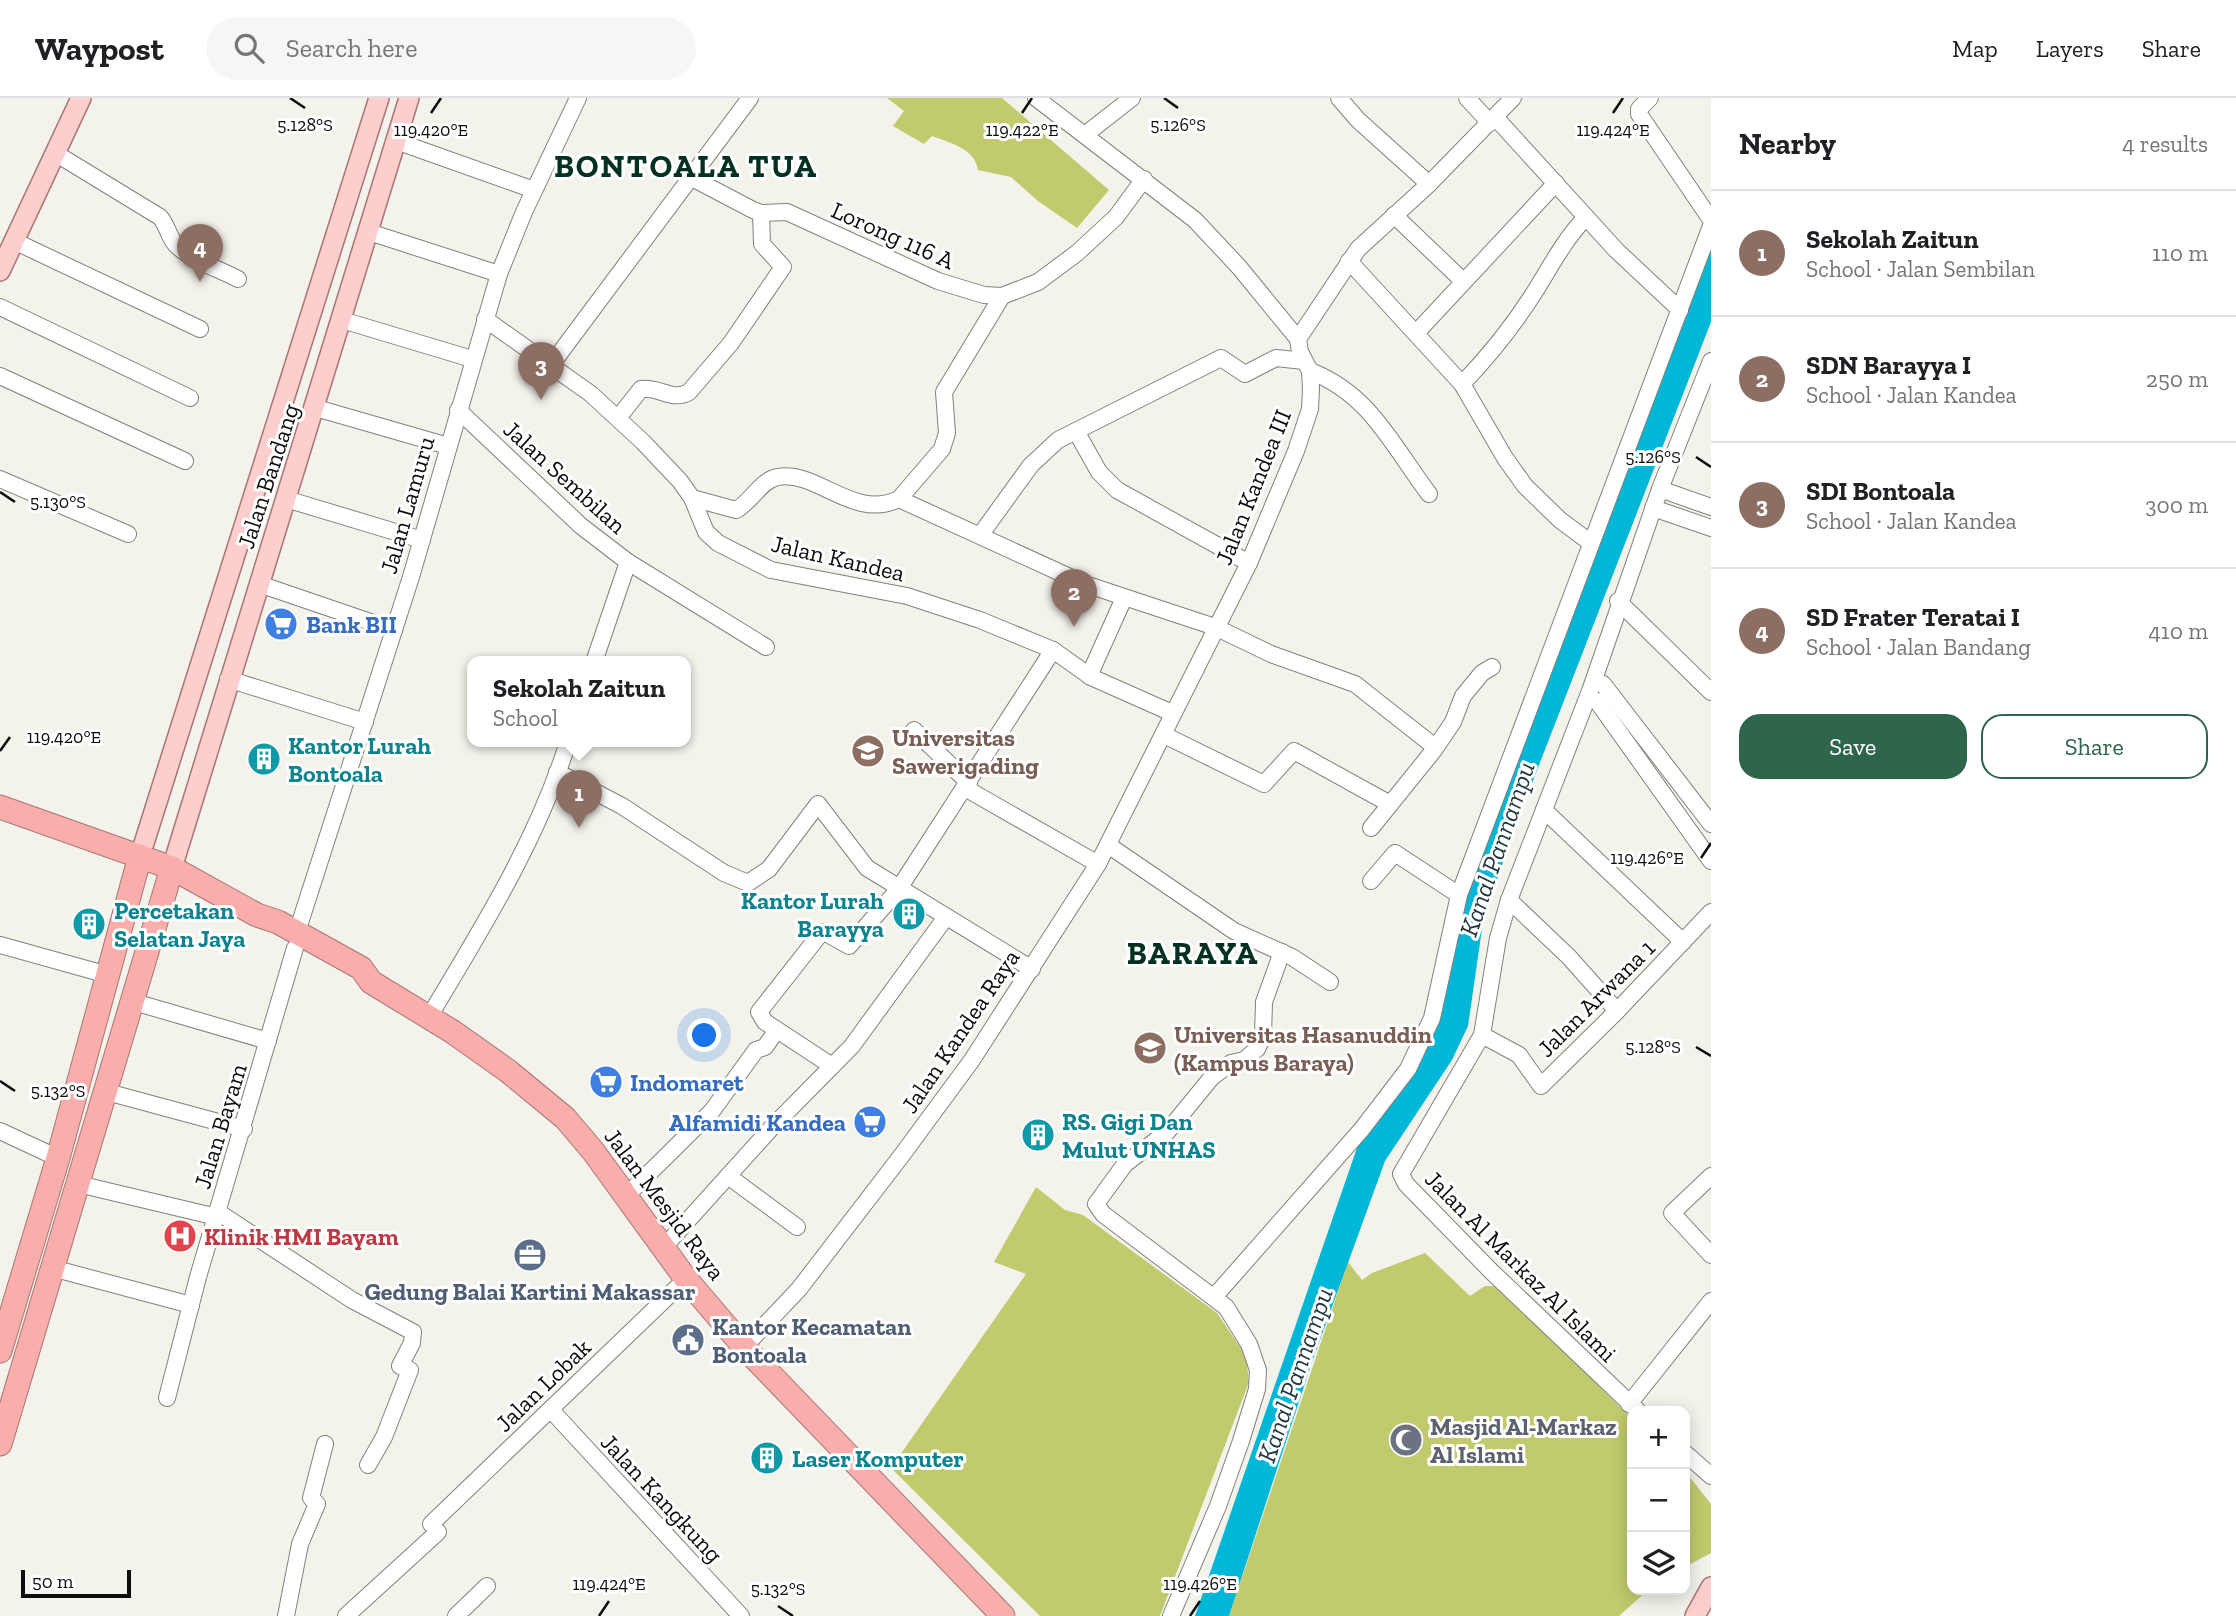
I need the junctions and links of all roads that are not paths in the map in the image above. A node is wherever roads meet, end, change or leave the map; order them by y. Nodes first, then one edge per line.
1 (81, 98) edge
2 (379, 98) edge
3 (409, 98) edge
4 (576, 98) edge
5 (750, 98) edge
6 (1036, 98) edge
7 (1132, 98) edge
8 (1339, 98) edge
9 (1467, 98) edge
10 (1513, 98) edge
11 (1650, 98) edge
12 (1492, 120) junction
13 (1086, 134) junction
14 (396, 141) junction
15 (55, 153) junction
16 (692, 178) junction
17 (1144, 179) junction
18 (1556, 183) junction
19 (1429, 184) junction
20 (534, 190) junction
21 (761, 213) junction
22 (1394, 215) junction
23 (1586, 217) junction
24 (1711, 220) edge
25 (1711, 226) edge
26 (369, 232) junction
27 (15, 241) junction
28 (1349, 261) junction
29 (0, 271) edge
30 (499, 274) junction
31 (238, 279) dead end
32 (1463, 281) junction
33 (1002, 296) junction
34 (0, 307) edge
35 (1680, 310) junction
36 (485, 319) junction
37 (342, 320) junction
38 (200, 329) dead end
39 (1417, 332) junction
40 (1298, 339) junction
41 (472, 359) junction
42 (1711, 360) edge
43 (551, 365) junction
44 (1307, 366) junction
45 (294, 370) junction
46 (0, 376) edge
47 (325, 378) junction
48 (1462, 384) junction
49 (190, 398) dead end
50 (316, 408) junction
51 (458, 410) junction
52 (618, 418) junction
53 (1076, 431) junction
54 (448, 446) junction
55 (185, 461) dead end
56 (0, 479) edge
57 (1660, 489) junction
58 (1429, 494) dead end
59 (692, 498) junction
60 (286, 499) junction
61 (899, 499) junction
62 (1711, 507) edge
63 (1653, 508) junction
64 (1711, 528) edge
65 (128, 534) dead end
66 (981, 534) junction
67 (422, 540) junction
68 (1591, 543) junction
69 (628, 562) junction
70 (1249, 563) junction
71 (259, 584) junction
72 (1124, 598) junction
73 (1618, 601) junction
74 (1215, 627) junction
75 (394, 630) junction
76 (766, 647) dead end
77 (1053, 650) junction
78 (596, 656) edge
79 (1492, 667) dead end
80 (1089, 676) junction
81 (229, 679) junction
82 (1603, 684) dead end
83 (1711, 692) edge
84 (1597, 701) dead end
85 (1172, 713) junction
86 (365, 723) junction
87 (914, 730) dead end
88 (1164, 735) junction
89 (566, 747) edge
90 (1435, 747) junction
91 (557, 772) junction
92 (967, 786) junction
93 (1390, 804) junction
94 (0, 807) edge
95 (1544, 810) junction
96 (1711, 824) edge
97 (1371, 828) dead end
98 (1108, 845) junction
99 (140, 856) junction
100 (1711, 861) edge
101 (1098, 864) junction
102 (173, 868) junction
103 (1371, 881) dead end
104 (898, 890) junction
105 (1459, 895) junction
106 (1509, 900) junction
107 (1711, 912) edge
108 (946, 917) junction
109 (296, 940) junction
110 (1683, 942) junction
111 (0, 945) edge
112 (1282, 953) junction
113 (1032, 969) junction
114 (108, 975) junction
115 (1330, 982) dead end
116 (134, 1002) junction
117 (1617, 1011) junction
118 (429, 1017) junction
119 (777, 1030) junction
120 (1482, 1035) junction
121 (268, 1041) junction
122 (832, 1066) junction
123 (107, 1092) junction
124 (244, 1129) junction
125 (0, 1131) edge
126 (58, 1158) junction
127 (728, 1176) junction
128 (1711, 1176) edge
129 (78, 1184) junction
130 (626, 1196) junction
131 (217, 1214) junction
132 (796, 1227) dead end
133 (663, 1248) junction
134 (1711, 1255) edge
135 (52, 1268) junction
136 (686, 1279) junction
137 (1214, 1297) junction
138 (16, 1298) junction
139 (1711, 1301) edge
140 (191, 1305) junction
141 (40, 1306) junction
142 (744, 1347) junction
143 (0, 1351) edge
144 (167, 1398) dead end
145 (1631, 1406) edge
146 (1634, 1406) edge
147 (551, 1410) junction
148 (0, 1444) edge
149 (325, 1444) dead end
150 (1690, 1457) edge
151 (368, 1465) dead end
152 (1711, 1476) edge
153 (486, 1586) dead end
154 (1711, 1587) edge
155 (286, 1616) edge
156 (346, 1616) edge
157 (456, 1616) edge
158 (741, 1616) edge
159 (1003, 1616) edge
160 (1171, 1616) edge
161 (1695, 1616) edge

1 - 15 main road
2 - 45 main road, Jalan Bandang
3 - 14 main road, Jalan Bandang
4 - 20 street, Jalan Lamuru
5 - 16 street
6 - 13 street
7 - 13 street
8 - 19 street
9 - 12 street
10 - 12 street
11 - 24 street
12 - 18 street
12 - 19 street
13 - 17 street
14 - 20 street
14 - 26 main road, Jalan Bandang
15 - 27 main road
15 - 31 street
16 - 21 street, Lorong 116 A
16 - 43 street
17 - 33 street
17 - 40 street
18 - 23 street
18 - 32 street
19 - 22 street
20 - 30 street, Jalan Lamuru
21 - 33 street, Lorong 116 A
21 - 52 street
22 - 28 street
22 - 32 street
23 - 35 street
23 - 48 street
25 - 35 street
26 - 30 street
26 - 37 main road, Jalan Bandang
27 - 29 main road
27 - 38 street
28 - 39 street
28 - 40 street
30 - 36 street, Jalan Lamuru
32 - 39 street
33 - 61 street
34 - 49 street
35 - 68 street
36 - 41 street, Jalan Lamuru
36 - 43 street, Jalan Kandea
37 - 41 street
37 - 47 main road, Jalan Bandang
39 - 48 street
40 - 44 street, Jalan Kandea III
41 - 51 street, Jalan Lamuru
42 - 57 street, Jalan Al Markaz Al Islami
43 - 52 street, Jalan Kandea
44 - 53 street
44 - 58 street
44 - 70 street, Jalan Kandea III
45 - 47 main road
45 - 99 main road, Jalan Bandang
46 - 55 street
47 - 50 main road, Jalan Bandang
48 - 68 street
50 - 54 street
50 - 60 main road, Jalan Bandang
51 - 54 street, Jalan Lamuru
51 - 69 street, Jalan Sembilan
52 - 59 street, Jalan Kandea
53 - 66 street
53 - 70 street
54 - 67 street, Jalan Lamuru
56 - 65 street
57 - 62 street
57 - 63 street, Jalan Al Markaz Al Islami
59 - 61 street
59 - 77 street, Jalan Kandea
60 - 67 street
60 - 71 main road, Jalan Bandang
61 - 66 street
63 - 64 street
63 - 73 street, Jalan Al Markaz Al Islami
66 - 72 street
67 - 75 street, Jalan Lamuru
68 - 105 street
69 - 76 street
69 - 78 street, Jalan Sembilan
70 - 74 street, Jalan Kandea III
71 - 75 street
71 - 81 main road, Jalan Bandang
72 - 74 street
72 - 80 street
73 - 83 street
73 - 95 street, Jalan Al Markaz Al Islami
74 - 85 street, Jalan Kandea III
74 - 90 street
75 - 86 street, Jalan Lamuru
77 - 80 street, Jalan Kandea
77 - 92 street
79 - 90 street
80 - 85 street, Jalan Kandea
81 - 86 street
81 - 102 main road, Jalan Bandang
82 - 96 street
84 - 100 street
85 - 88 street, Jalan Kandea Raya
86 - 109 street, Jalan Lamuru
87 - 92 street
88 - 93 street
88 - 98 street, Jalan Kandea Raya
89 - 91 street
90 - 93 street
91 - 104 street
91 - 118 street
92 - 101 street
92 - 104 street
93 - 97 street
94 - 99 highway, Jalan Mesjid Raya
95 - 106 street, Jalan Al Markaz Al Islami
95 - 110 street
98 - 101 street, Jalan Kandea Raya
98 - 112 street
99 - 102 highway, Jalan Mesjid Raya
99 - 114 highway
101 - 113 street, Jalan Kandea Raya
102 - 109 highway, Jalan Mesjid Raya
102 - 116 highway
103 - 105 street
104 - 108 street
104 - 119 street
105 - 137 street
106 - 117 street
106 - 120 street, Jalan Al Markaz Al Islami
107 - 110 street, Jalan Arwana 1
108 - 113 street
108 - 122 street
109 - 118 highway, Jalan Mesjid Raya
109 - 121 street, Jalan Bayam
110 - 117 street, Jalan Arwana 1
111 - 114 street
112 - 115 street
112 - 137 street
113 - 142 street, Jalan Kandea Raya
114 - 126 highway
116 - 121 street
116 - 123 highway
117 - 120 street, Jalan Arwana 1
118 - 130 highway, Jalan Mesjid Raya
119 - 122 street
119 - 130 street
120 - 145 street, Jalan Al Markaz Al Islami
121 - 124 street, Jalan Bayam
122 - 127 street
123 - 124 street
123 - 129 highway
124 - 131 street, Jalan Bayam
125 - 126 street
126 - 138 highway
127 - 132 street
127 - 133 street
128 - 134 street
129 - 131 street
129 - 135 highway
130 - 133 highway, Jalan Mesjid Raya
131 - 140 street, Jalan Bayam
131 - 151 street
133 - 136 highway, Jalan Mesjid Raya
135 - 140 street
135 - 141 highway
136 - 142 highway, Jalan Mesjid Raya
136 - 147 street, Jalan Lobak
137 - 160 street
138 - 141 highway
138 - 143 highway
139 - 146 street
140 - 144 street, Jalan Bayam
141 - 148 highway
142 - 159 highway, Jalan Mesjid Raya
147 - 156 street, Jalan Lobak
147 - 158 street, Jalan Kangkung
149 - 155 street
150 - 152 street
153 - 157 street
154 - 161 main road

